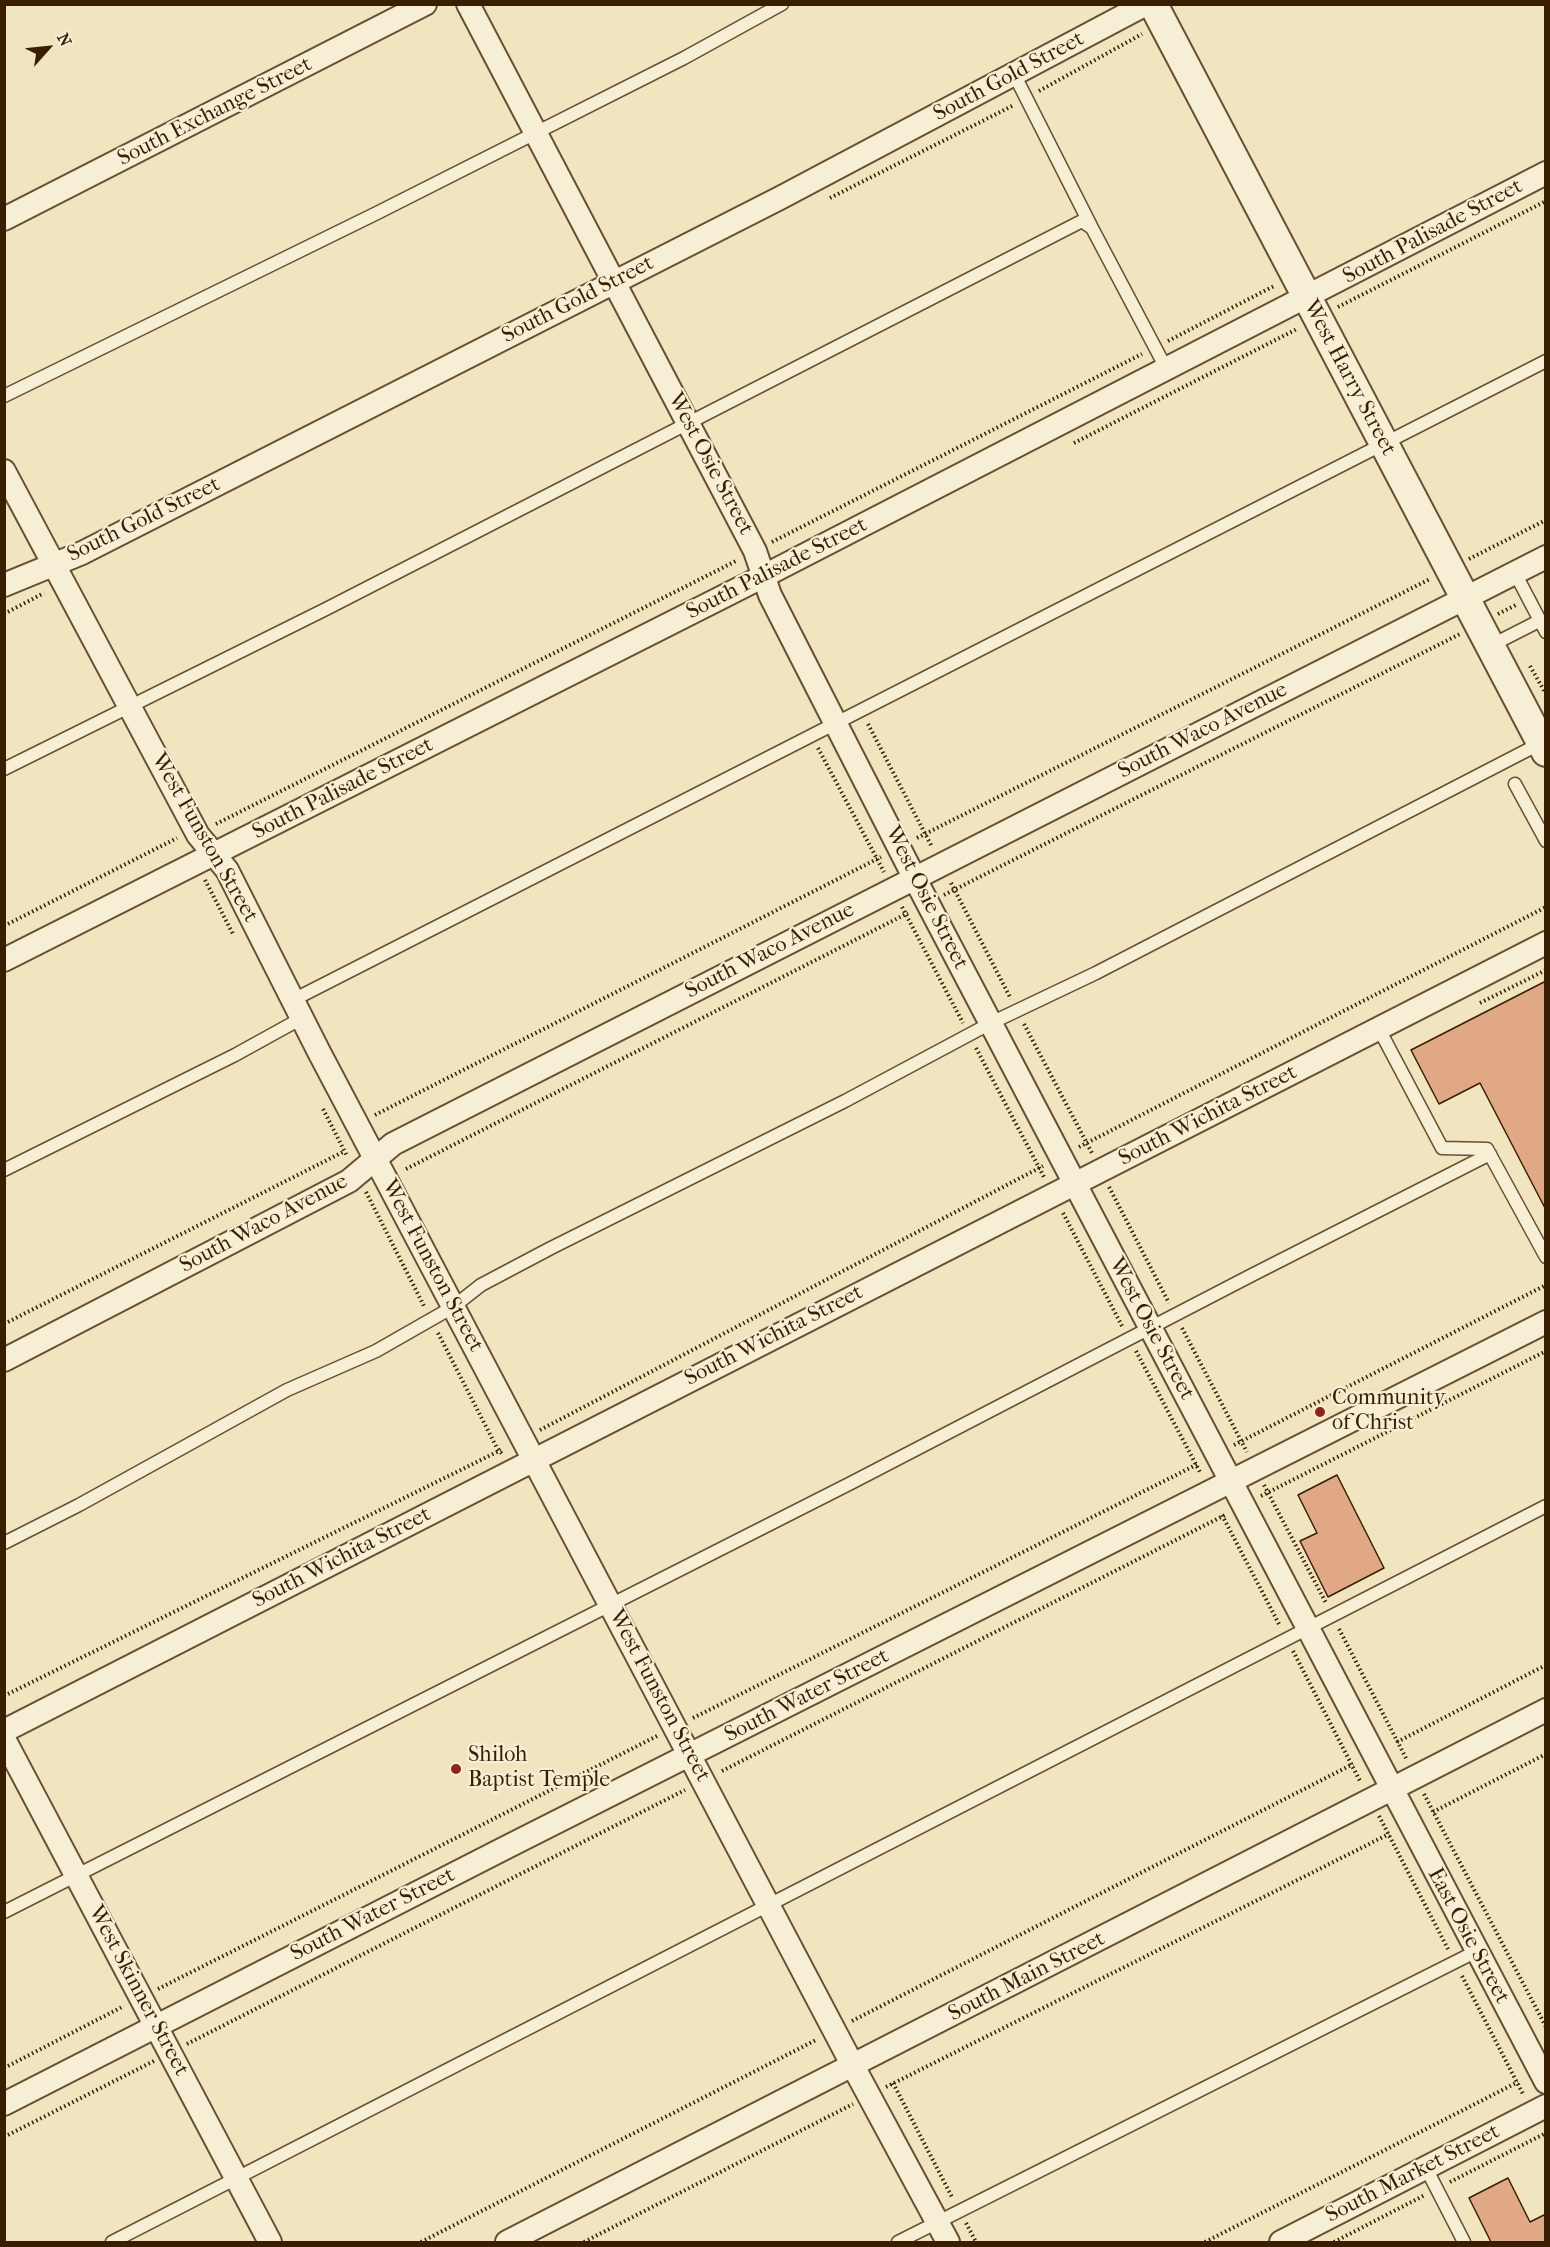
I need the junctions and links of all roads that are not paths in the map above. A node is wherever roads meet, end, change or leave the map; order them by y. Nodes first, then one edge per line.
1 (425, 4) edge
2 (468, 4) edge
3 (782, 4) edge
4 (1146, 4) edge
5 (1153, 4) edge
6 (1014, 74) junction
7 (536, 131) junction
8 (1545, 173) edge
9 (4, 219) edge
10 (1092, 228) junction
11 (615, 282) junction
12 (1307, 297) junction
13 (1545, 361) edge
14 (1167, 370) junction
15 (4, 396) edge
16 (688, 423) junction
17 (1383, 443) junction
18 (4, 471) edge
19 (1545, 557) edge
20 (54, 564) junction
21 (1515, 573) junction
22 (764, 576) junction
23 (4, 585) edge
24 (1465, 599) junction
25 (1542, 626) edge
26 (1490, 646) junction
27 (130, 708) junction
28 (827, 728) junction
29 (1541, 735) edge
30 (4, 769) edge
31 (1515, 784) dead end
32 (1541, 822) edge
33 (1545, 841) edge
34 (205, 859) junction
35 (914, 877) junction
36 (1545, 943) edge
37 (4, 960) edge
38 (297, 1009) junction
39 (991, 1023) junction
40 (1379, 1029) junction
41 (1491, 1154) junction
42 (376, 1159) junction
43 (4, 1170) edge
44 (1074, 1183) junction
45 (1545, 1257) edge
46 (453, 1306) junction
47 (1545, 1322) edge
48 (1150, 1328) junction
49 (4, 1360) edge
50 (525, 1464) junction
51 (1231, 1482) junction
52 (1545, 1506) edge
53 (4, 1543) edge
54 (611, 1606) junction
55 (1306, 1627) junction
56 (1545, 1710) edge
57 (4, 1731) edge
58 (4, 1739) edge
59 (690, 1755) junction
60 (1391, 1789) junction
61 (77, 1876) junction
62 (769, 1906) junction
63 (4, 1912) edge
64 (1477, 1951) junction
65 (157, 2026) junction
66 (853, 2066) junction
67 (1543, 2077) edge
68 (4, 2104) edge
69 (1539, 2110) edge
70 (1426, 2168) junction
71 (237, 2179) junction
72 (938, 2223) junction
73 (112, 2242) edge
74 (270, 2242) edge
75 (507, 2242) edge
76 (898, 2242) edge
77 (948, 2242) edge
78 (1281, 2242) edge
79 (1464, 2242) edge

1 - 9 street, South Exchange Street
2 - 7 street, West Osie Street
3 - 7 lane
4 - 6 street, South Gold Street
5 - 12 street, West Harry Street
6 - 10 lane
6 - 11 street, South Gold Street
7 - 11 street, West Osie Street
7 - 15 lane
8 - 12 street, South Palisade Street
10 - 14 lane
10 - 16 lane
11 - 16 street, West Osie Street
11 - 20 street, South Gold Street
12 - 14 street, South Palisade Street
12 - 17 street, West Harry Street
13 - 17 lane
14 - 22 street, South Palisade Street
16 - 22 street, West Osie Street
16 - 27 lane
17 - 24 street, West Harry Street
17 - 28 lane
18 - 20 street, West Funston Street
19 - 21 street, South Waco Avenue
20 - 23 street, South Gold Street
20 - 27 street, West Funston Street
21 - 24 street, South Waco Avenue
21 - 25 lane
22 - 28 street, West Osie Street
22 - 34 street, South Palisade Street
24 - 26 street, West Harry Street
24 - 35 street, South Waco Avenue
25 - 26 lane
26 - 29 street, West Harry Street
27 - 30 lane
27 - 34 street, West Funston Street
28 - 35 street, West Osie Street
28 - 38 lane
29 - 39 lane
31 - 32 lane
32 - 33 lane
34 - 37 street, South Palisade Street
34 - 38 street, West Funston Street
35 - 39 street, West Osie Street
35 - 42 street, South Waco Avenue
36 - 40 street, South Wichita Street
38 - 42 street, West Funston Street
38 - 43 lane
39 - 44 street, West Osie Street
39 - 46 lane
40 - 41 lane
40 - 44 street, South Wichita Street
41 - 45 lane
41 - 48 lane
42 - 46 street, West Funston Street
42 - 49 street, South Waco Avenue
44 - 48 street, West Osie Street
44 - 50 street, South Wichita Street
46 - 50 street, West Funston Street
46 - 53 lane
47 - 51 street, South Water Street
48 - 51 street, West Osie Street
48 - 54 lane
50 - 54 street, West Funston Street
50 - 57 street, South Wichita Street
51 - 55 street, West Osie Street
51 - 59 street, South Water Street
52 - 55 lane
54 - 59 street, West Funston Street
54 - 61 lane
55 - 60 street, West Osie Street
55 - 62 lane
56 - 60 street, South Main Street
58 - 61 street, West Skinner Street
59 - 62 street, West Funston Street
59 - 65 street, South Water Street
60 - 64 street, East Osie Street
60 - 66 street, South Main Street
61 - 63 lane
61 - 65 street, West Skinner Street
62 - 66 street, West Funston Street
62 - 71 lane
64 - 67 street, East Osie Street
64 - 72 lane
65 - 68 street, South Water Street
65 - 71 street, West Skinner Street
66 - 72 street, West Funston Street
66 - 75 street, South Main Street
69 - 70 street, South Market Street
70 - 78 street, South Market Street
70 - 79 lane
71 - 73 lane
71 - 74 street, West Skinner Street
72 - 76 lane
72 - 77 street, West Funston Street

